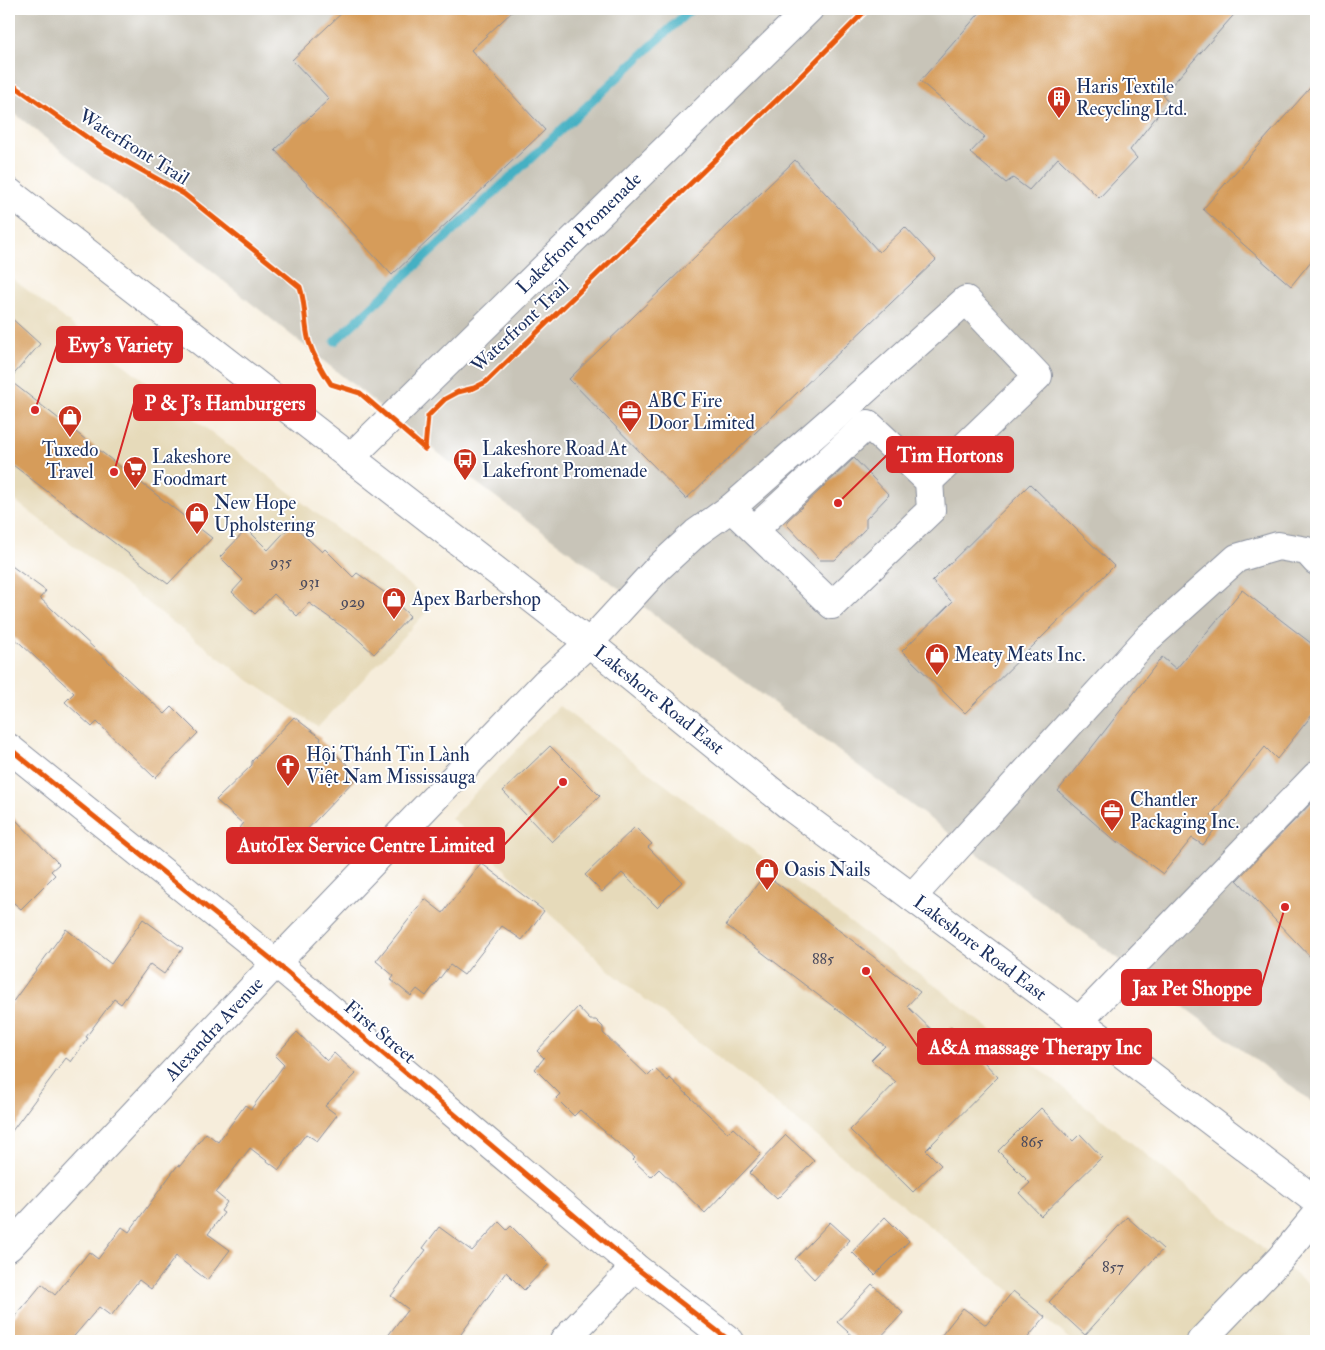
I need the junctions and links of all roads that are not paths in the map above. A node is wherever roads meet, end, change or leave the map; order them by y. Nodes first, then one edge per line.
1 (809, 9) edge
2 (10, 196) edge
3 (350, 458) junction
4 (929, 482) junction
5 (731, 508) junction
6 (754, 530) junction
7 (1316, 560) edge
8 (590, 643) junction
9 (9, 748) edge
10 (1316, 776) edge
11 (912, 897) junction
12 (276, 963) junction
13 (1079, 1021) junction
14 (1316, 1201) edge
15 (1316, 1216) edge
16 (9, 1247) edge
17 (635, 1267) junction
18 (564, 1341) edge
19 (730, 1341) edge
20 (1201, 1341) edge

1 - 3 street, Lakefront Promenade
2 - 3 street, Lakeshore Road East
3 - 8 street, Lakeshore Road East
4 - 5 street, Alexandra Avenue
4 - 6 street
4 - 6 street
5 - 6 street
5 - 8 street, Alexandra Avenue
7 - 11 street
8 - 11 street, Lakeshore Road East
8 - 12 street, Alexandra Avenue
9 - 12 street, First Street
10 - 13 street
11 - 13 street, Lakeshore Road East
12 - 16 street, Alexandra Avenue
12 - 17 street, First Street
13 - 14 street, Lakeshore Road East
15 - 20 street
17 - 18 street
17 - 19 street, First Street

